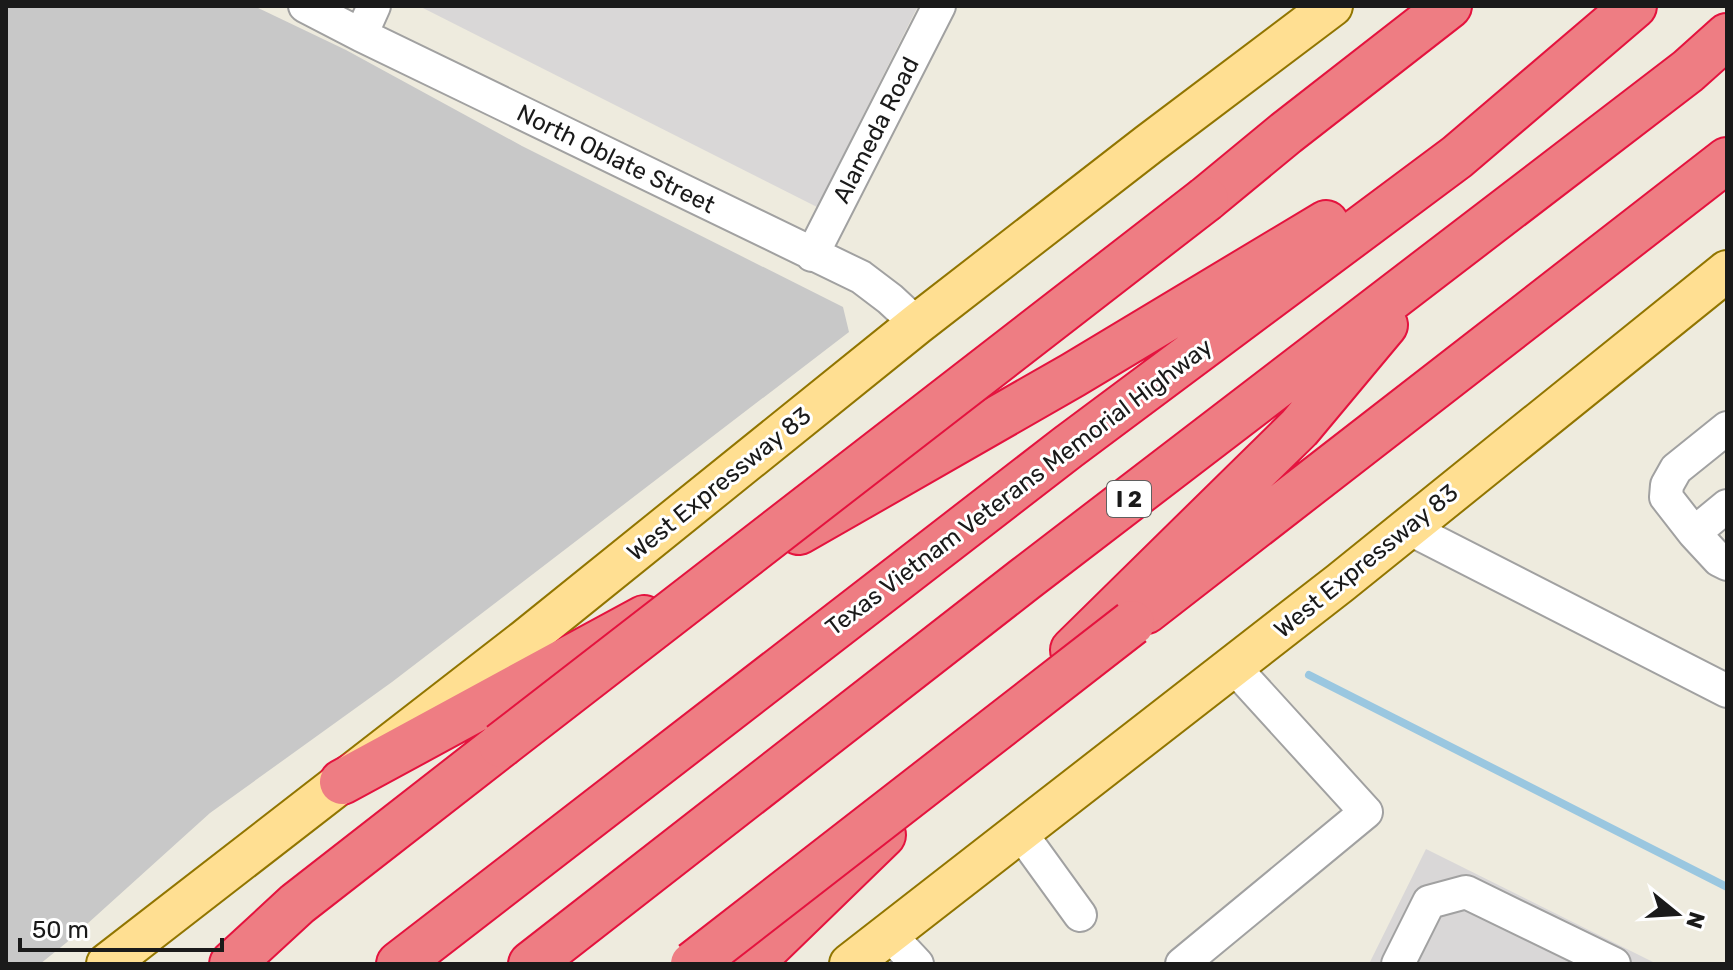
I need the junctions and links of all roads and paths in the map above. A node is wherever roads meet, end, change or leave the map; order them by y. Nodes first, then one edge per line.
1 (305, 6) edge
2 (374, 6) edge
3 (939, 6) edge
4 (1332, 6) edge
5 (1449, 6) edge
6 (1634, 6) edge
7 (361, 35) junction
8 (1727, 36) edge
9 (1571, 60) junction
10 (1727, 160) edge
11 (812, 255) junction
12 (1438, 263) junction
13 (1727, 271) edge
14 (917, 324) junction
15 (1727, 428) edge
16 (1727, 506) edge
17 (1408, 528) junction
18 (1694, 533) junction
19 (1727, 564) edge
20 (1233, 666) junction
21 (1727, 691) edge
22 (342, 782) junction
23 (1020, 832) junction
24 (1080, 915) dead end
25 (888, 933) junction
26 (107, 964) edge
27 (232, 964) edge
28 (399, 964) edge
29 (531, 964) edge
30 (693, 964) edge
31 (750, 964) edge
32 (850, 964) edge
33 (917, 964) edge
34 (1182, 964) edge
35 (1398, 964) edge
36 (1614, 964) edge

1 - 7 street, North Oblate Street
2 - 7 street
3 - 11 street, Alameda Road
4 - 14 main road, West Expressway 83
5 - 27 highway, bridge
6 - 9 highway, Texas Vietnam Veterans Memorial Highway
7 - 11 street, North Oblate Street
8 - 12 highway, I 2
9 - 22 highway
9 - 28 highway, Texas Vietnam Veterans Memorial Highway
10 - 30 highway, bridge
11 - 14 street, North Oblate Street
12 - 29 highway, I 2
12 - 31 highway
13 - 17 main road, West Expressway 83
14 - 22 main road, West Expressway 83
15 - 18 street
16 - 18 street
17 - 20 main road, West Expressway 83
17 - 21 street
18 - 19 street
20 - 23 main road, West Expressway 83
20 - 34 street
22 - 26 main road, West Expressway 83
23 - 24 street
23 - 25 main road, West Expressway 83
25 - 32 main road, West Expressway 83
25 - 33 street
35 - 36 street

